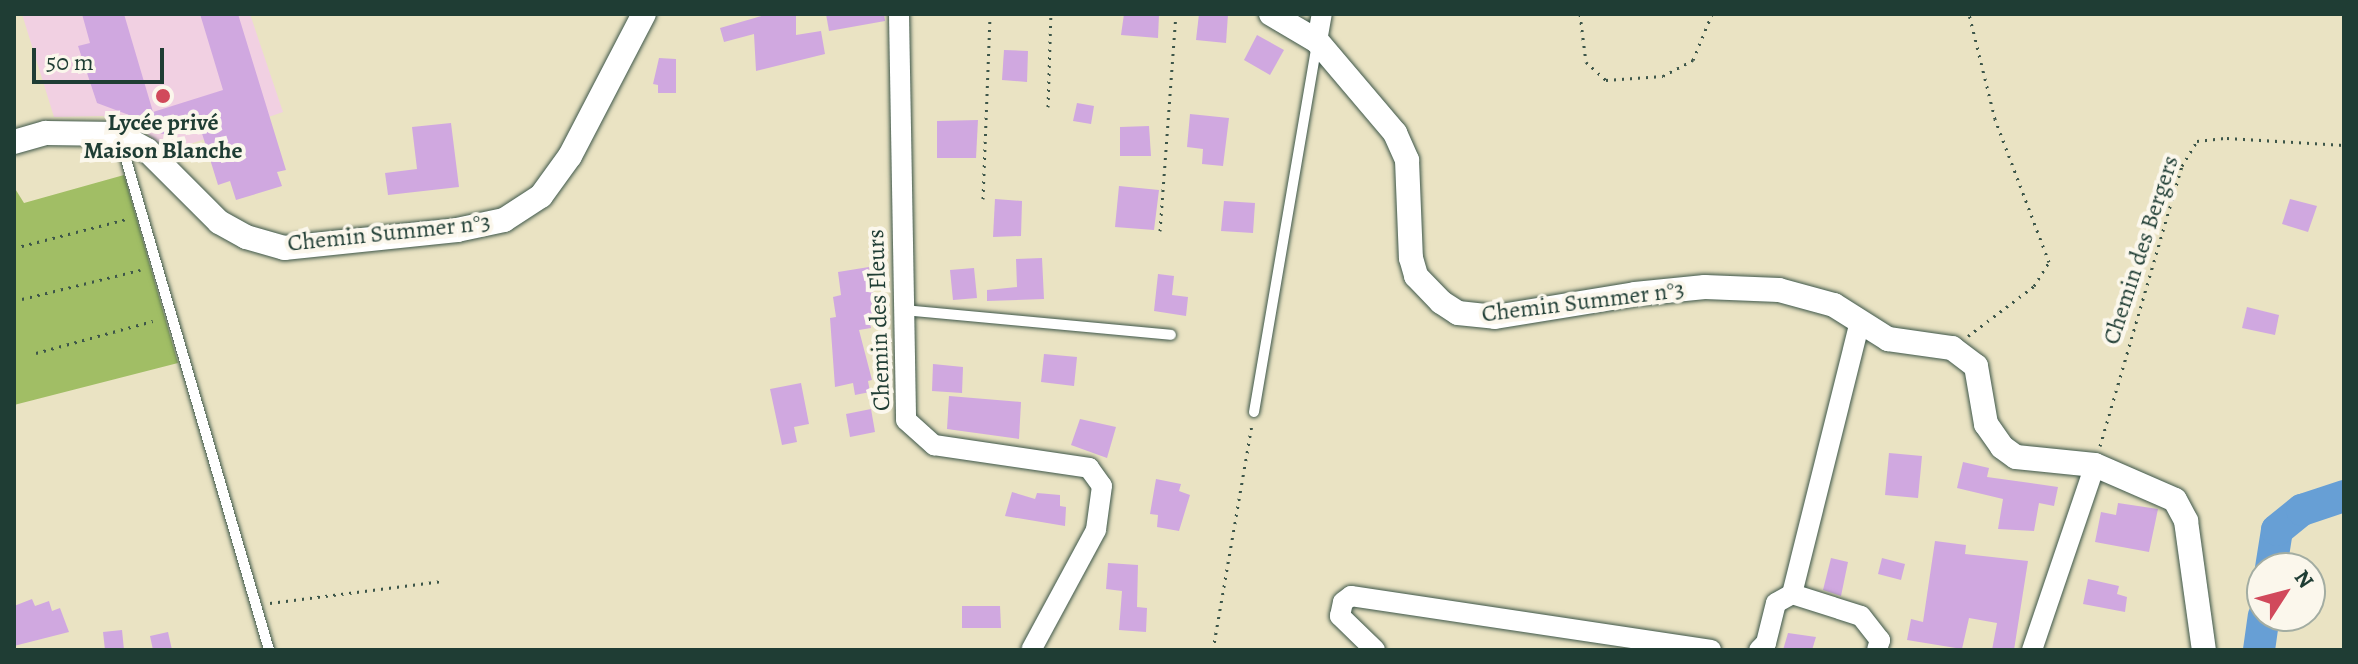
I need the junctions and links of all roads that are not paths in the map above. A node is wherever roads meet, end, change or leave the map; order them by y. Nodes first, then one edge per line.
1 (644, 14) edge
2 (899, 14) edge
3 (1271, 14) edge
4 (1322, 14) edge
5 (1317, 41) junction
6 (118, 134) junction
7 (14, 142) edge
8 (903, 310) junction
9 (1860, 321) junction
10 (1171, 335) dead end
11 (1254, 412) road end
12 (2095, 465) junction
13 (1792, 594) junction
14 (269, 650) edge
15 (1031, 650) edge
16 (1375, 650) edge
17 (1711, 650) edge
18 (1759, 650) edge
19 (1877, 650) edge
20 (2032, 650) edge
21 (2204, 650) edge

1 - 6 street, Chemin Summer n°3
2 - 8 street, Chemin des Fleurs
3 - 5 street, Chemin Summer n°3
4 - 5 street
5 - 9 street, Chemin Summer n°3
5 - 11 lane
6 - 7 street, Chemin Summer n°3
6 - 14 lane
8 - 10 lane
8 - 15 street, Chemin des Fleurs
9 - 12 street, Chemin Summer n°3
9 - 13 street
12 - 20 street
12 - 21 street
13 - 18 street
13 - 19 street
16 - 17 street

